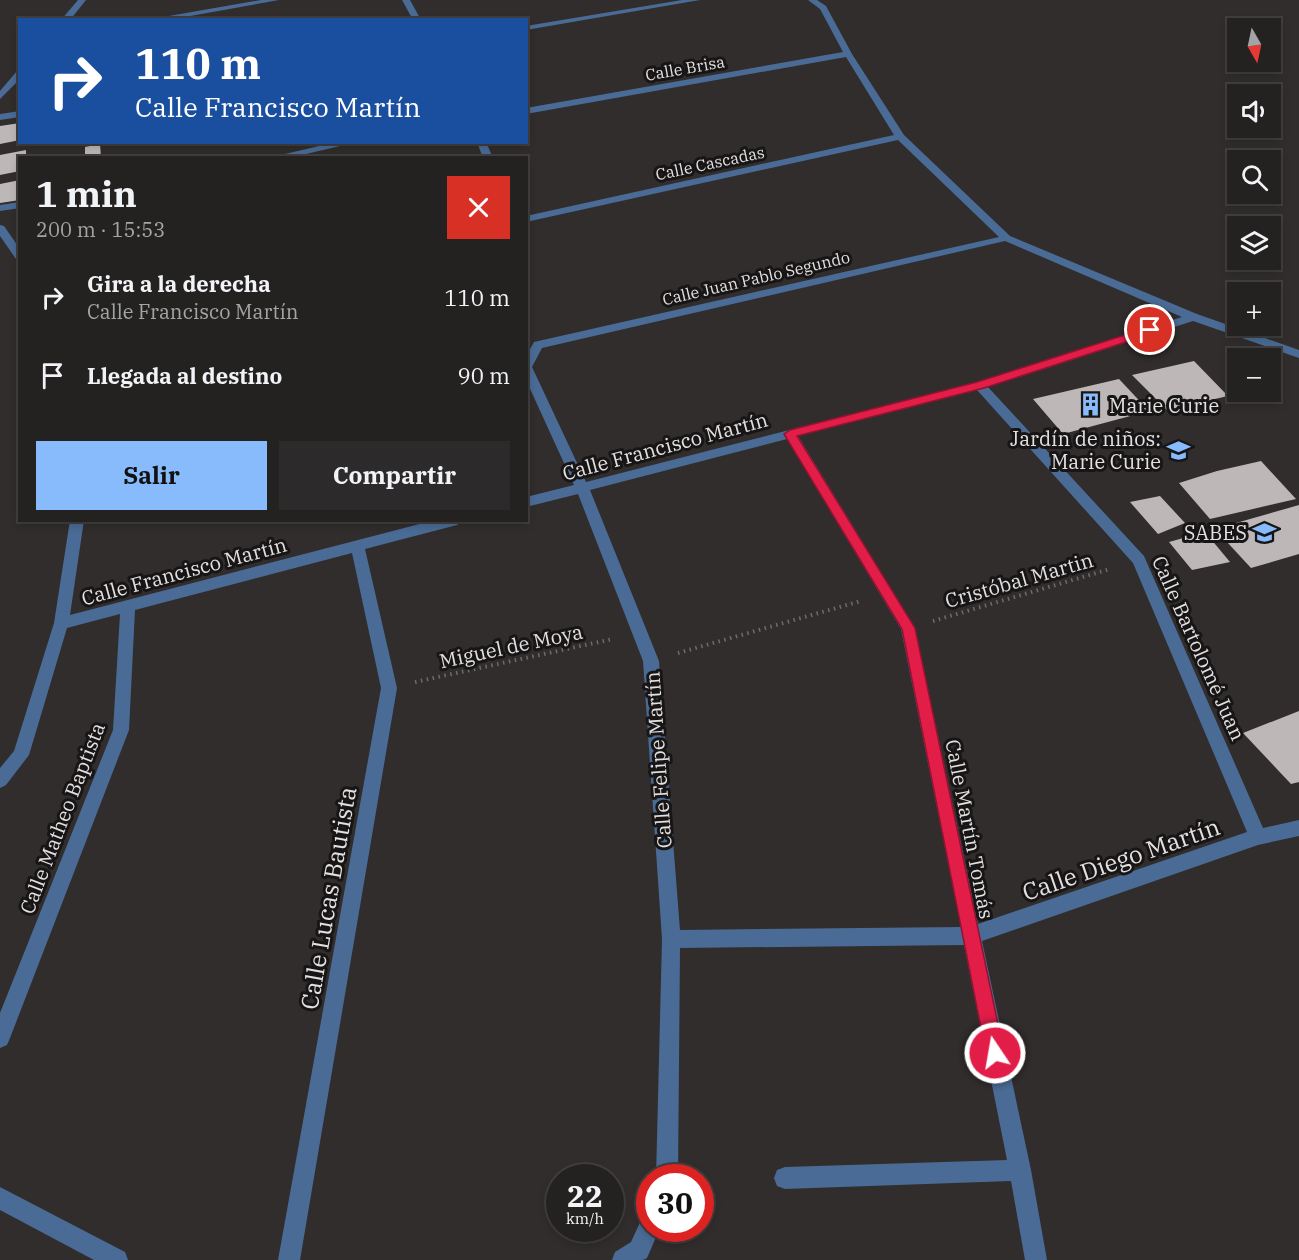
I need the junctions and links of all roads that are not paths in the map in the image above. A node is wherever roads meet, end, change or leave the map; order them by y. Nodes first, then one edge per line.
1 (82, 0) edge
2 (275, 0) edge
3 (406, 0) edge
4 (696, 0) edge
5 (812, 0) edge
6 (67, 18) edge
7 (162, 18) edge
8 (416, 18) edge
9 (528, 28) edge
10 (848, 54) junction
11 (18, 75) edge
12 (0, 96) edge
13 (528, 111) edge
14 (18, 114) edge
15 (0, 117) edge
16 (900, 136) junction
17 (343, 144) edge
18 (282, 156) edge
19 (18, 205) edge
20 (0, 208) edge
21 (528, 219) edge
22 (0, 228) edge
23 (1006, 238) junction
24 (18, 254) edge
25 (1193, 317) junction
26 (1299, 354) edge
27 (528, 366) edge
28 (528, 370) edge
29 (980, 385) junction
30 (790, 434) junction
31 (582, 488) junction
32 (528, 502) edge
33 (77, 522) edge
34 (449, 522) edge
35 (357, 546) junction
36 (128, 606) junction
37 (61, 623) junction
38 (0, 780) edge
39 (1299, 828) edge
40 (1258, 837) junction
41 (970, 936) junction
42 (671, 939) junction
43 (0, 1038) edge
44 (667, 1164) edge
45 (1020, 1170) junction
46 (785, 1178) dead end
47 (0, 1198) edge
48 (640, 1242) edge
49 (631, 1255) edge
50 (117, 1260) edge
51 (289, 1260) edge
52 (1036, 1260) edge

1 - 6 street
2 - 7 street
3 - 8 street
4 - 9 street
5 - 10 street
10 - 13 street, Calle Brisa
10 - 16 street
11 - 12 street
14 - 15 street
16 - 21 street, Calle Cascadas
16 - 23 street
17 - 18 street
19 - 20 street
22 - 24 street
23 - 25 street
23 - 27 street, Calle Juan Pablo Segundo
25 - 26 street
25 - 29 street, Calle Francisco Martín
28 - 31 street, Calle Felipe Martín
29 - 30 street, Calle Francisco Martín
29 - 40 street, Calle Bartolomé Juan
30 - 31 street, Calle Francisco Martín
30 - 41 street, Calle Martín Tomás
31 - 32 street, Calle Francisco Martín
31 - 42 street, Calle Felipe Martín
33 - 37 street
34 - 35 street, Calle Francisco Martín
35 - 36 street, Calle Francisco Martín
35 - 51 street, Calle Lucas Bautista
36 - 37 street, Calle Francisco Martín
36 - 43 street, Calle Matheo Baptista
37 - 38 street
39 - 40 street, Calle Diego Martín
40 - 41 street, Calle Diego Martín
41 - 42 street, Calle Diego Martín
41 - 45 street, Calle Martín Tomás
42 - 44 street, Calle Felipe Martín
45 - 46 street
45 - 52 street, Calle Martín Tomás
47 - 50 street
48 - 49 street

